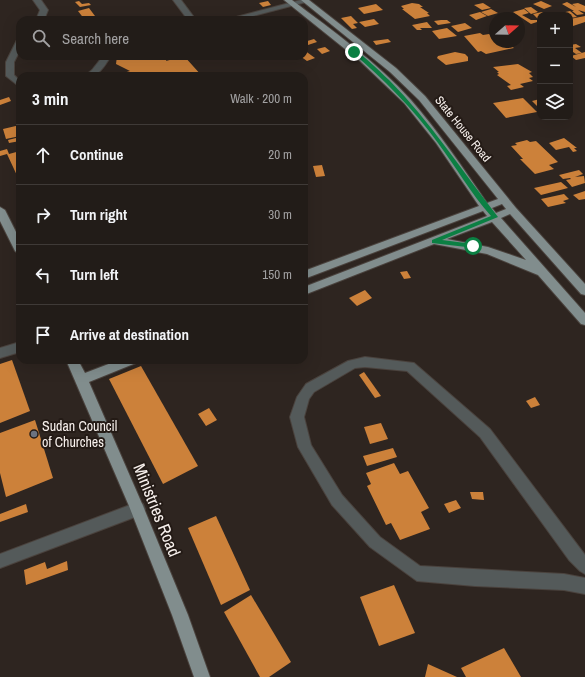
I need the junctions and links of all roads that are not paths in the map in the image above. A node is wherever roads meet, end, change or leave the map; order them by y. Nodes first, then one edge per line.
1 (37, 0) edge
2 (177, 0) edge
3 (305, 0) edge
4 (290, 2) edge
5 (42, 16) edge
6 (189, 16) edge
7 (243, 16) edge
8 (308, 16) edge
9 (308, 16) edge
10 (16, 47) edge
11 (366, 48) junction
12 (354, 52) junction
13 (104, 60) edge
14 (95, 72) edge
15 (16, 81) edge
16 (455, 138) junction
17 (439, 141) junction
18 (504, 200) junction
19 (485, 207) junction
20 (0, 210) edge
21 (512, 210) junction
22 (495, 217) junction
23 (434, 241) junction
24 (16, 243) edge
25 (308, 273) edge
26 (544, 274) junction
27 (308, 290) edge
28 (585, 291) edge
29 (585, 321) edge
30 (16, 348) edge
31 (0, 353) edge
32 (76, 364) edge
33 (122, 364) edge
34 (81, 380) junction
35 (138, 509) junction
36 (0, 561) edge
37 (585, 566) edge
38 (585, 586) edge
39 (202, 677) edge

1 - 5 street
2 - 6 street
3 - 4 street
3 - 11 main road, State House Road
4 - 7 street
4 - 8 main road
9 - 12 main road
10 - 15 street
11 - 12 main road
11 - 16 main road, State House Road
12 - 17 main road
13 - 14 street
16 - 17 main road
16 - 18 main road, State House Road
17 - 19 main road
18 - 19 main road
18 - 21 main road, State House Road
19 - 22 main road
19 - 25 main road
20 - 24 main road
21 - 22 main road
21 - 28 main road, State House Road
22 - 23 main road
22 - 26 main road
23 - 26 main road
23 - 27 main road
26 - 29 main road
30 - 31 street
32 - 34 main road, Ministries Road
33 - 34 main road
34 - 35 main road, Ministries Road
35 - 36 street
35 - 39 main road, Ministries Road
37 - 38 street

